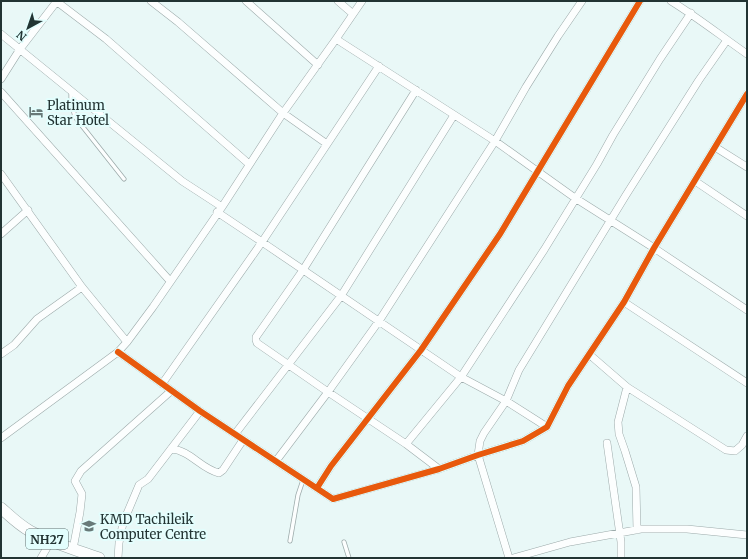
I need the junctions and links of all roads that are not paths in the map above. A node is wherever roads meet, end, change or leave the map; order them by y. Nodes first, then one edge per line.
1 (57, 1) edge
2 (151, 1) edge
3 (246, 1) edge
4 (338, 1) edge
5 (362, 1) edge
6 (582, 1) edge
7 (640, 1) edge
8 (671, 1) edge
9 (691, 13) junction
10 (353, 14) junction
11 (1, 34) edge
12 (336, 39) junction
13 (727, 40) junction
14 (20, 49) junction
15 (747, 54) edge
16 (318, 65) junction
17 (379, 66) junction
18 (1, 79) edge
19 (416, 90) junction
20 (72, 91) junction
21 (1, 92) edge
22 (747, 94) edge
23 (283, 113) junction
24 (454, 115) junction
25 (495, 141) junction
26 (327, 144) junction
27 (715, 147) junction
28 (249, 164) junction
29 (747, 167) edge
30 (538, 172) junction
31 (1, 174) edge
32 (124, 179) dead end
33 (695, 181) junction
34 (575, 198) junction
35 (28, 210) junction
36 (220, 210) junction
37 (747, 216) edge
38 (610, 220) junction
39 (1, 234) edge
40 (262, 242) junction
41 (654, 248) junction
42 (303, 270) junction
43 (170, 281) junction
44 (82, 287) junction
45 (341, 296) junction
46 (624, 302) junction
47 (747, 310) edge
48 (379, 321) junction
49 (127, 342) junction
50 (421, 350) junction
51 (118, 352) junction
52 (1, 354) edge
53 (590, 355) junction
54 (289, 365) junction
55 (461, 377) junction
56 (747, 383) edge
57 (162, 384) junction
58 (627, 386) junction
59 (171, 391) junction
60 (328, 392) junction
61 (506, 401) junction
62 (200, 411) junction
63 (368, 418) junction
64 (547, 427) junction
65 (235, 434) junction
66 (747, 436) edge
67 (1, 438) edge
68 (243, 440) junction
69 (607, 443) dead end
70 (406, 444) junction
71 (744, 447) edge
72 (171, 449) junction
73 (478, 455) junction
74 (276, 461) junction
75 (439, 469) junction
76 (304, 479) junction
77 (317, 488) junction
78 (1, 508) edge
79 (637, 530) junction
80 (619, 533) junction
81 (747, 536) edge
82 (51, 541) junction
83 (290, 541) dead end
84 (344, 542) dead end
85 (73, 549) junction
86 (41, 558) edge
87 (99, 558) edge
88 (118, 558) edge
89 (349, 558) edge
90 (509, 558) edge
91 (513, 558) edge
92 (622, 558) edge

1 - 14 street
1 - 28 street
2 - 23 street
3 - 16 street
4 - 10 street
5 - 10 street
6 - 25 street
7 - 30 street
8 - 9 street
9 - 13 street
9 - 34 street
10 - 12 street
11 - 14 street
12 - 16 street
12 - 17 street
13 - 15 street
13 - 38 street
14 - 18 street
14 - 20 street
16 - 23 street
17 - 19 street
17 - 26 street
19 - 24 street
19 - 42 street
20 - 32 lane
20 - 36 street
21 - 43 street
22 - 27 street
23 - 26 street
23 - 28 street
24 - 25 street
24 - 45 street
25 - 30 street
25 - 48 street
26 - 40 street
27 - 29 street
27 - 33 street
28 - 36 street
30 - 34 street
30 - 50 street
31 - 35 street
33 - 37 street
33 - 41 street
34 - 38 street
34 - 55 street
35 - 39 street
35 - 44 street
36 - 40 street
36 - 43 street
38 - 41 street
38 - 61 street
40 - 42 street
40 - 57 street
41 - 46 street
41 - 47 street
42 - 45 street
42 - 54 street
43 - 49 street
44 - 49 street
44 - 52 street
45 - 48 street
45 - 54 street
46 - 53 street
46 - 56 street
48 - 50 street
48 - 60 street
49 - 51 street
50 - 55 street
50 - 63 street
51 - 57 street
51 - 67 street
53 - 58 street
53 - 64 street
54 - 60 street
54 - 65 street
55 - 61 street
55 - 70 street
57 - 59 street
58 - 71 street
58 - 79 street
59 - 62 street
59 - 85 street
60 - 63 street
60 - 74 street
61 - 64 street
61 - 73 street
62 - 65 street
62 - 72 street
63 - 70 street
63 - 77 street
64 - 73 street
65 - 68 street
66 - 71 street
68 - 72 street
68 - 74 street
69 - 80 street
70 - 75 street
72 - 88 street
73 - 75 street
73 - 90 street
74 - 76 street
75 - 77 street
76 - 77 street
76 - 83 lane
78 - 82 main road, NH27
79 - 80 street
79 - 81 street
80 - 91 street
80 - 92 street
82 - 85 main road, NH27
82 - 86 street
84 - 89 lane
85 - 87 main road, NH27

